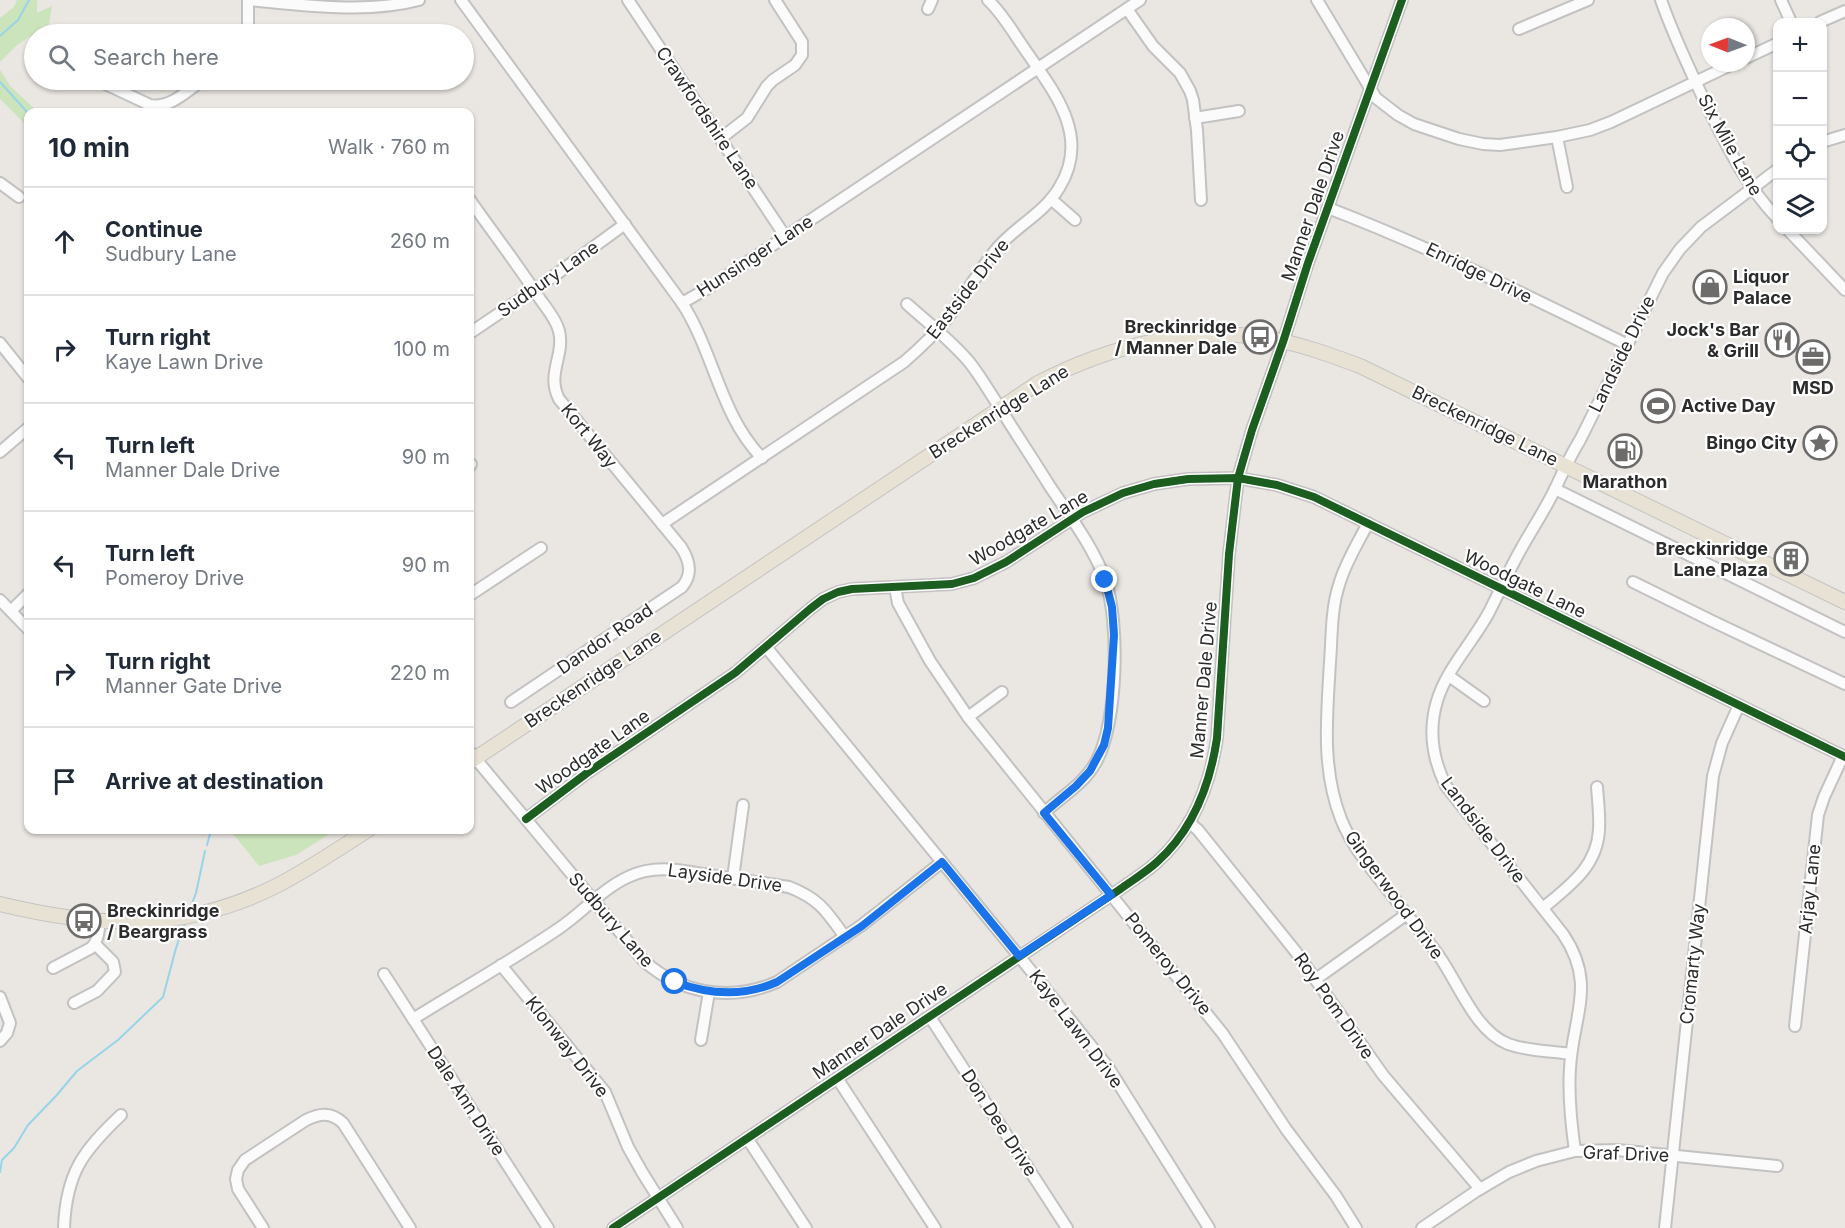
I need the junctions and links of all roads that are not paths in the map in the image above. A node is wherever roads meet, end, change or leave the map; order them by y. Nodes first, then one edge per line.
1 (249, 0) edge
2 (419, 0) edge
3 (461, 0) edge
4 (628, 0) edge
5 (775, 0) edge
6 (988, 0) edge
7 (1140, 0) edge
8 (1317, 0) edge
9 (1402, 0) edge
10 (1588, 0) edge
11 (1661, 0) edge
12 (1781, 0) edge
13 (320, 3) edge
14 (334, 3) edge
15 (1127, 9) junction
16 (1845, 11) edge
17 (1789, 18) edge
18 (1827, 19) edge
19 (248, 24) edge
20 (1519, 29) dead end
21 (1773, 45) edge
22 (1755, 54) edge
23 (1037, 67) junction
24 (1717, 72) edge
25 (1696, 82) junction
26 (1371, 89) junction
27 (118, 90) edge
28 (188, 90) edge
29 (1239, 111) dead end
30 (1195, 118) junction
31 (1845, 135) edge
32 (1557, 137) junction
33 (720, 139) junction
34 (1827, 140) edge
35 (1773, 173) edge
36 (0, 183) edge
37 (1568, 187) dead end
38 (1751, 188) junction
39 (19, 197) dead end
40 (1051, 200) junction
41 (1201, 200) dead end
42 (474, 208) edge
43 (1328, 208) junction
44 (1773, 213) edge
45 (1075, 220) dead end
46 (625, 224) junction
47 (1792, 234) edge
48 (785, 236) junction
49 (534, 289) junction
50 (1845, 290) edge
51 (682, 303) junction
52 (907, 304) dead end
53 (474, 330) edge
54 (937, 330) junction
55 (1284, 342) junction
56 (0, 343) edge
57 (1626, 344) junction
58 (24, 373) edge
59 (999, 408) junction
60 (24, 431) edge
61 (0, 452) edge
62 (762, 458) junction
63 (1565, 466) junction
64 (1238, 478) junction
65 (1555, 489) junction
66 (1071, 519) junction
67 (1368, 523) junction
68 (662, 524) junction
69 (541, 548) dead end
70 (690, 569) joint
71 (1633, 582) dead end
72 (895, 587) junction
73 (1500, 588) junction
74 (474, 592) edge
75 (24, 598) edge
76 (0, 600) edge
77 (1845, 602) edge
78 (11, 612) junction
79 (24, 625) edge
80 (1845, 632) edge
81 (766, 647) junction
82 (1449, 676) junction
83 (1845, 684) edge
84 (1002, 692) dead end
85 (1484, 701) dead end
86 (510, 702) dead end
87 (1739, 705) junction
88 (968, 717) junction
89 (474, 756) edge
90 (1844, 757) edge
91 (474, 761) edge
92 (1597, 787) dead end
93 (743, 804) dead end
94 (1044, 813) junction
95 (526, 819) junction
96 (1189, 822) junction
97 (362, 834) edge
98 (942, 862) junction
99 (733, 878) junction
100 (1111, 895) junction
101 (593, 901) junction
102 (0, 904) edge
103 (1543, 908) junction
104 (1407, 914) junction
105 (100, 922) junction
106 (845, 938) junction
107 (95, 944) junction
108 (1019, 956) junction
109 (501, 965) junction
110 (52, 968) dead end
111 (384, 974) dead end
112 (1316, 979) junction
113 (709, 992) junction
114 (0, 998) edge
115 (74, 1003) dead end
116 (930, 1017) junction
117 (413, 1019) junction
118 (1795, 1026) dead end
119 (701, 1040) dead end
120 (0, 1041) edge
121 (1571, 1054) junction
122 (837, 1078) junction
123 (121, 1115) dead end
124 (747, 1138) junction
125 (1575, 1152) junction
126 (1672, 1155) junction
127 (1777, 1166) dead end
128 (1480, 1189) junction
129 (657, 1198) junction
130 (64, 1228) edge
131 (263, 1228) edge
132 (411, 1228) edge
133 (548, 1228) edge
134 (613, 1228) edge
135 (677, 1228) edge
136 (806, 1228) edge
137 (935, 1228) edge
138 (1067, 1228) edge
139 (1209, 1228) edge
140 (1356, 1228) edge
141 (1422, 1228) edge
142 (1665, 1228) edge

1 - 13 street
1 - 19 street
2 - 14 street
3 - 46 street, Hunsinger Lane
4 - 33 street, Crawfordshire Lane
5 - 33 street
6 - 23 street, Eastside Drive
7 - 15 street, Hunsinger Lane
8 - 26 street
9 - 26 street, Manner Dale Drive
10 - 20 street
11 - 25 street, Six Mile Lane
12 - 17 street
13 - 14 street
15 - 23 street, Hunsinger Lane
15 - 30 street
16 - 18 street
21 - 22 street
23 - 40 street, Eastside Drive
23 - 48 street, Hunsinger Lane
24 - 25 street
25 - 32 street
25 - 38 street, Six Mile Lane
26 - 32 street
26 - 43 street, Manner Dale Drive
27 - 28 street
29 - 30 street
30 - 41 street
31 - 34 street
32 - 37 street
33 - 48 street, Crawfordshire Lane
35 - 38 street, Landside Drive
36 - 39 street
38 - 44 street, Six Mile Lane
38 - 57 street, Landside Drive
40 - 45 street
40 - 54 street, Eastside Drive
42 - 49 street, Kort Way
43 - 55 street, Manner Dale Drive
43 - 57 street, Enridge Drive
46 - 49 street, Sudbury Lane
46 - 51 street, Hunsinger Lane
47 - 50 street
48 - 51 street, Hunsinger Lane
49 - 53 street, Sudbury Lane
49 - 68 street, Kort Way
51 - 62 street
52 - 54 street
54 - 59 street
54 - 62 street, Eastside Drive
55 - 59 main road, Breckenridge Lane
55 - 63 main road, Breckenridge Lane
55 - 64 street, Manner Dale Drive
56 - 58 street
57 - 63 street, Landside Drive
59 - 66 street
59 - 89 main road, Breckenridge Lane
60 - 61 street
62 - 68 street, Eastside Drive
63 - 65 street, Landside Drive
63 - 77 main road, Breckenridge Lane
64 - 66 street, Woodgate Lane
64 - 67 street, Woodgate Lane
64 - 96 street, Manner Dale Drive
65 - 73 street, Landside Drive
65 - 80 street
66 - 72 street, Woodgate Lane
66 - 94 street
67 - 73 street, Woodgate Lane
67 - 104 street, Gingerwood Drive
68 - 70 street, Kort Way
69 - 74 street
70 - 86 street, Dandor Road
71 - 83 street
72 - 81 street, Woodgate Lane
72 - 88 street, Pomeroy Drive
73 - 82 street, Landside Drive
73 - 87 street, Woodgate Lane
75 - 78 street
76 - 78 street
78 - 79 street
81 - 95 street, Woodgate Lane
81 - 98 street, Kaye Lawn Drive
82 - 85 street
82 - 103 street, Landside Drive
84 - 88 street
87 - 90 street, Woodgate Lane
87 - 126 street, Cromarty Way
88 - 94 street, Pomeroy Drive
90 - 118 street, Arjay Lane
91 - 95 street, Sudbury Lane
92 - 103 street
93 - 99 street
94 - 100 street, Pomeroy Drive
95 - 101 street, Sudbury Lane
96 - 100 street, Manner Dale Drive
96 - 112 street, Roy Pom Drive
97 - 105 main road
98 - 106 street, Sudbury Lane
98 - 108 street, Kaye Lawn Drive
99 - 101 street, Layside Drive
99 - 106 street, Layside Drive
100 - 108 street, Manner Dale Drive
100 - 140 street, Pomeroy Drive
101 - 109 street, Layside Drive
101 - 113 street, Sudbury Lane
102 - 105 main road
103 - 121 street, Landside Drive
104 - 112 street
104 - 121 street, Gingerwood Drive
105 - 107 street
106 - 113 street, Sudbury Lane
107 - 110 street
107 - 115 street
108 - 116 street, Manner Dale Drive
108 - 139 street, Kaye Lawn Drive
109 - 117 street, Layside Drive
109 - 129 street, Klonway Drive
111 - 117 street, Dale Ann Drive
112 - 128 street, Roy Pom Drive
113 - 119 street
114 - 120 street
116 - 122 street, Manner Dale Drive
116 - 138 street, Don Dee Drive
117 - 133 street, Dale Ann Drive
121 - 125 street, Landside Drive
122 - 124 street, Manner Dale Drive
122 - 137 street
123 - 130 street
124 - 129 street, Manner Dale Drive
124 - 136 street
125 - 126 street, Graf Drive
125 - 128 street, Graf Drive
126 - 127 street, Graf Drive
126 - 142 street, Cromarty Way
128 - 141 street, Graf Drive
129 - 134 street, Manner Dale Drive
129 - 135 street, Klonway Drive
131 - 132 street

